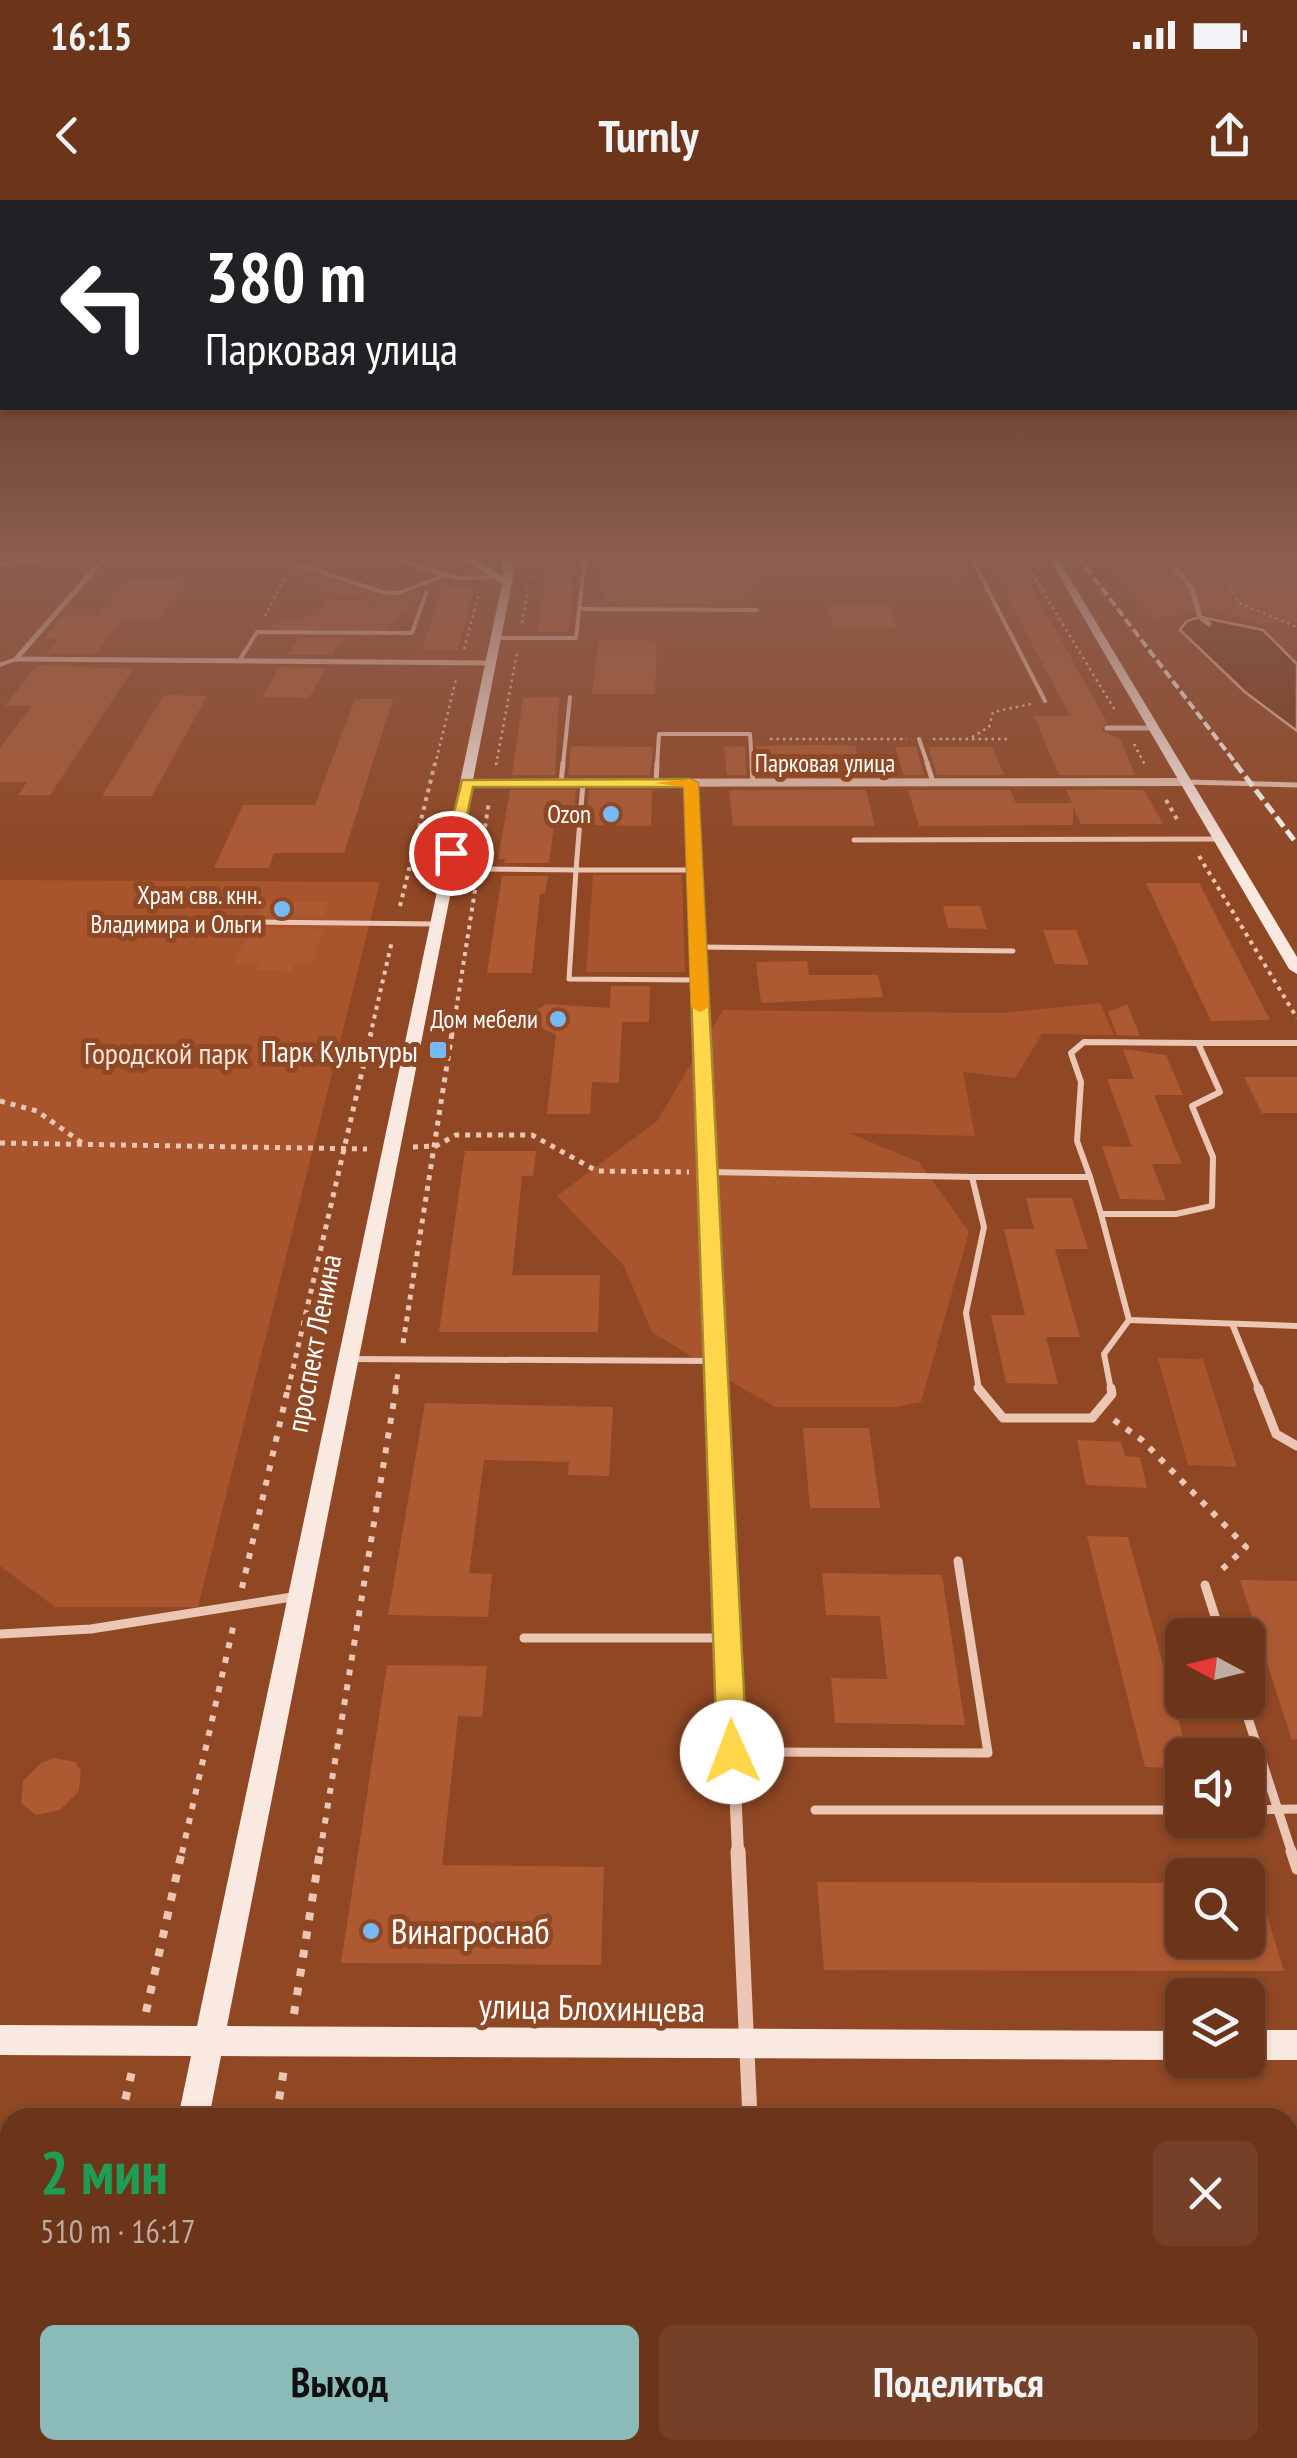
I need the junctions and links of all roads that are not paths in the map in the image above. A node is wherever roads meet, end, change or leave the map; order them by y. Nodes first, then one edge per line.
1 (471, 662) edge
2 (1026, 662) edge
3 (1113, 662) edge
4 (490, 663) joint
5 (570, 697) dead end
6 (1046, 701) road end
7 (1108, 728) dead end
8 (1151, 728) junction
9 (920, 739) road end
10 (753, 782) junction
11 (933, 782) junction
12 (1184, 782) junction
13 (467, 783) junction
14 (561, 783) junction
15 (582, 783) junction
16 (656, 783) junction
17 (690, 783) junction
18 (1297, 785) edge
19 (1218, 839) junction
20 (854, 840) dead end
21 (478, 869) road end
22 (576, 870) junction
23 (694, 870) junction
24 (248, 922) dead end
25 (436, 924) junction
26 (698, 947) junction
27 (1013, 951) dead end
28 (1297, 969) edge
29 (699, 980) junction
30 (1198, 1043) junction
31 (1297, 1043) edge
32 (707, 1172) junction
33 (972, 1177) junction
34 (1090, 1177) junction
35 (1101, 1214) junction
36 (1129, 1320) junction
37 (1233, 1326) junction
38 (1297, 1326) edge
39 (348, 1360) junction
40 (716, 1361) junction
41 (1297, 1446) edge
42 (958, 1561) dead end
43 (1205, 1585) road end
44 (301, 1596) junction
45 (1216, 1618) edge
46 (0, 1634) edge
47 (524, 1638) dead end
48 (728, 1638) junction
49 (1248, 1718) edge
50 (732, 1752) junction
51 (816, 1810) dead end
52 (1165, 1810) edge
53 (1265, 1810) edge
54 (1278, 1810) junction
55 (1297, 1810) edge
56 (1297, 1869) edge
57 (0, 2040) edge
58 (208, 2040) junction
59 (745, 2046) junction
60 (1165, 2046) edge
61 (1265, 2046) edge
62 (1297, 2046) edge
63 (195, 2108) edge
64 (749, 2108) edge

1 - 4 street
2 - 6 lane
3 - 8 main road
4 - 13 main road, проспект Ленина
5 - 14 lane
7 - 8 street
8 - 12 main road
9 - 11 lane
10 - 11 street, Парковая улица
10 - 16 lane
10 - 17 street, Парковая улица
11 - 12 street, Парковая улица
12 - 18 lane
12 - 19 main road
13 - 14 street, Парковая улица
13 - 25 main road, проспект Ленина
14 - 15 street, Парковая улица
15 - 16 street, Парковая улица
15 - 22 lane
16 - 17 street, Парковая улица
17 - 23 street
19 - 20 lane
19 - 28 main road
21 - 22 lane
22 - 23 lane
22 - 29 lane
23 - 26 street
24 - 25 lane
25 - 39 main road, проспект Ленина
26 - 27 lane
26 - 29 street
29 - 32 street
30 - 31 lane
30 - 34 lane
30 - 35 lane
32 - 33 lane
32 - 40 street
33 - 34 lane
33 - 36 lane
34 - 35 lane
35 - 36 lane
36 - 37 lane
37 - 38 lane
37 - 41 lane
39 - 40 lane
39 - 44 main road, проспект Ленина
40 - 48 street
42 - 50 lane
43 - 45 lane
44 - 46 lane
44 - 58 main road, проспект Ленина
47 - 48 lane
48 - 50 street
49 - 54 lane
50 - 59 street
51 - 52 lane
53 - 54 lane
54 - 55 lane
54 - 56 lane
57 - 58 main road, улица Блохинцева
58 - 59 main road, улица Блохинцева
58 - 63 main road, проспект Ленина
59 - 60 main road, улица Блохинцева
59 - 64 street
61 - 62 main road

